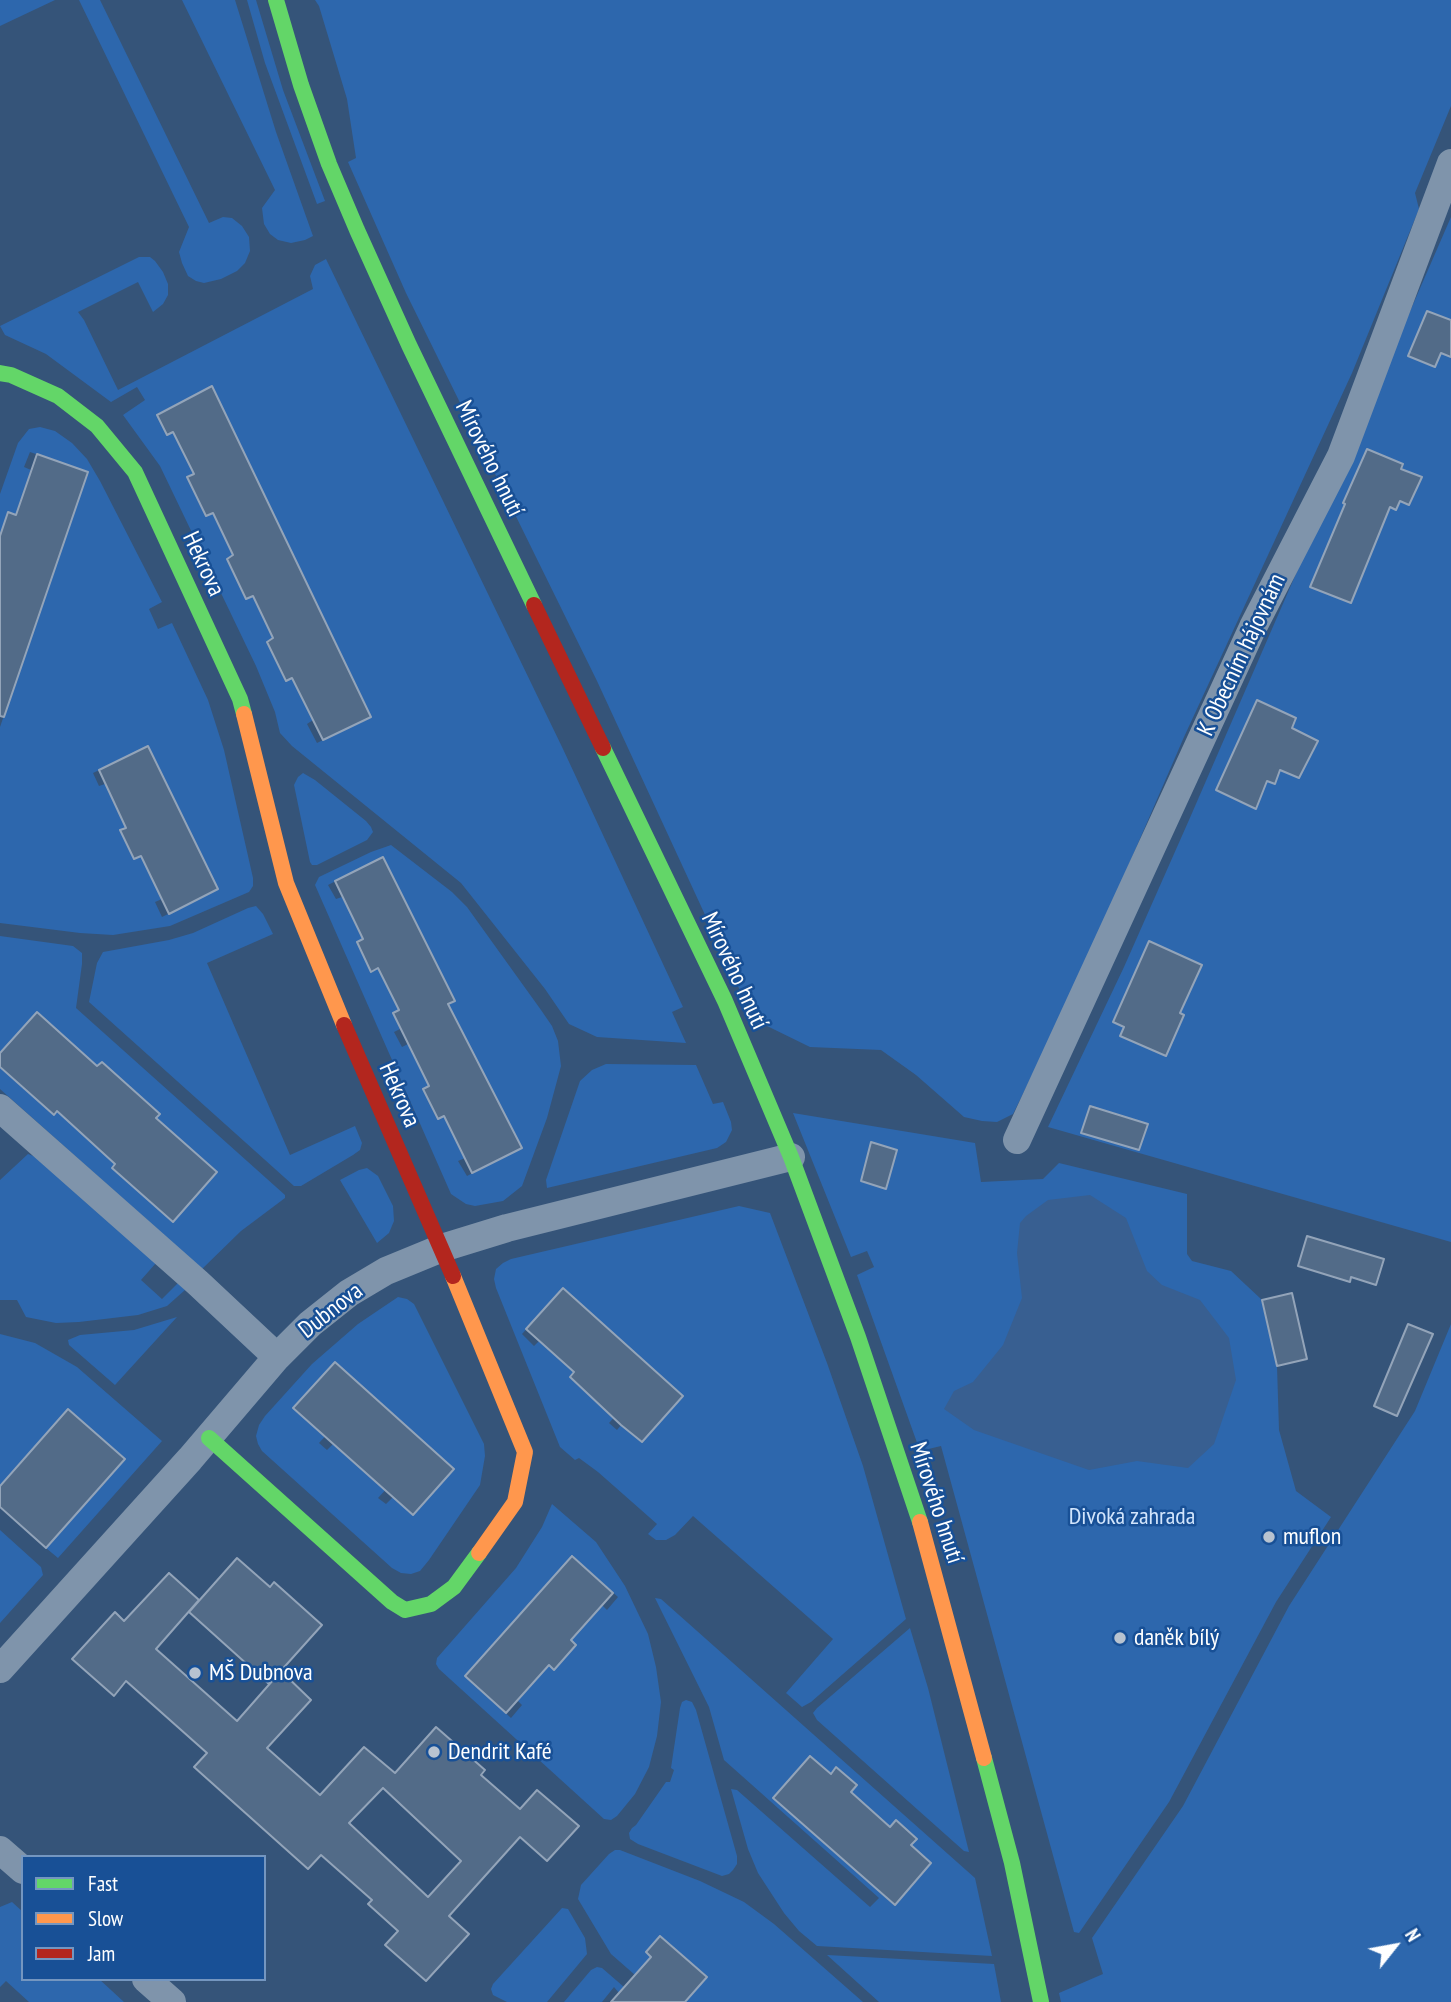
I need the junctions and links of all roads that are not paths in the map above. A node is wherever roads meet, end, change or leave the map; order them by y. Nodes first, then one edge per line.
1 (276, 0) edge
2 (1451, 163) edge
3 (0, 373) edge
4 (0, 1108) edge
5 (1017, 1140) dead end
6 (791, 1157) junction
7 (442, 1248) junction
8 (277, 1357) junction
9 (209, 1438) junction
10 (0, 1669) edge
11 (0, 1850) edge
12 (21, 1868) edge
13 (148, 1981) edge
14 (172, 2002) edge
15 (1041, 2002) edge

1 - 6 main road, Mírového hnutí
2 - 5 street, K Obecním hájovnám
3 - 7 main road, Hekrova
4 - 8 street
6 - 7 street, Dubnova
6 - 15 main road, Mírového hnutí
7 - 8 street, Dubnova
7 - 9 main road, Hekrova
8 - 9 street, Dubnova
9 - 10 street, Dubnova
11 - 12 street
13 - 14 street

